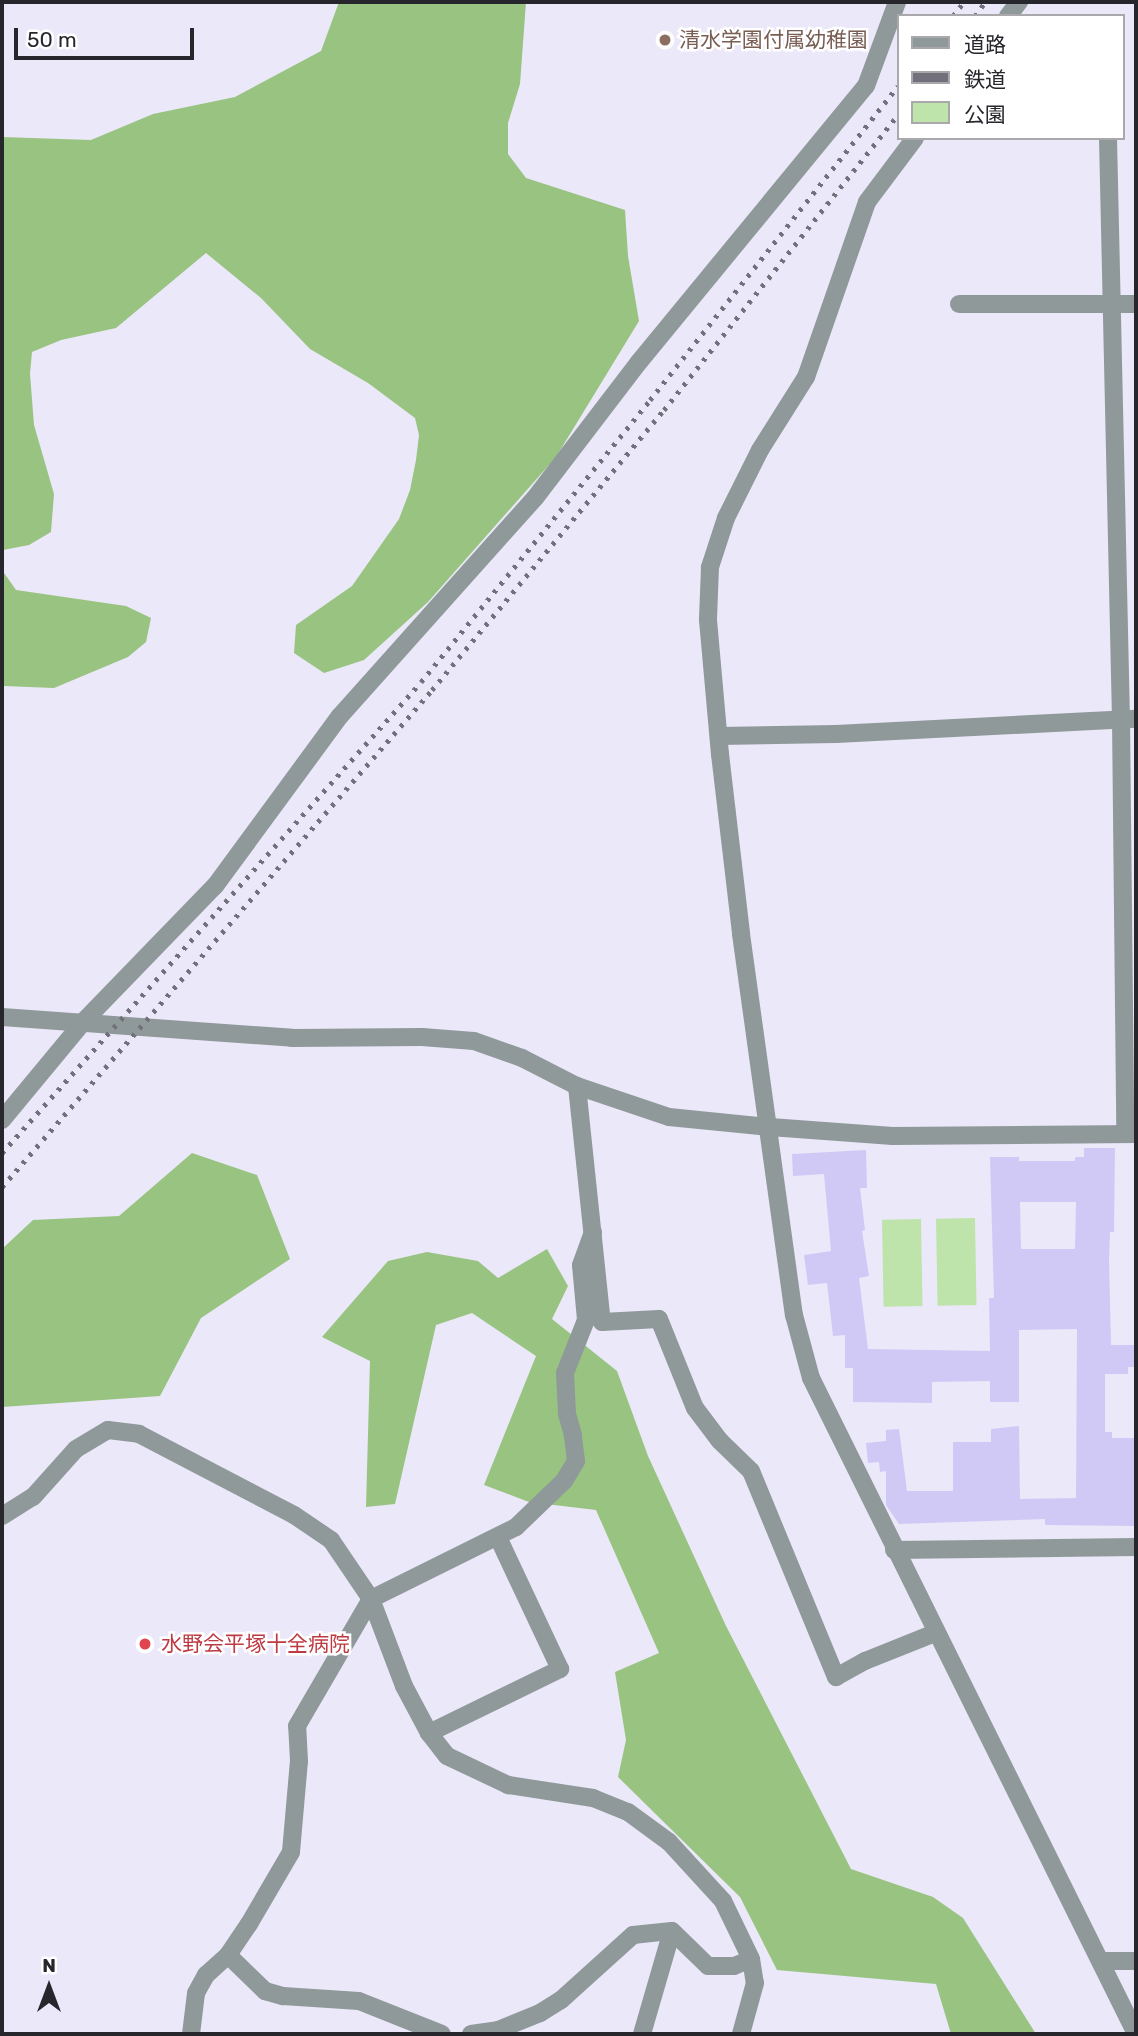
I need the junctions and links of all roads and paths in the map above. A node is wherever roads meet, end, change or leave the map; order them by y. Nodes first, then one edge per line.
1 (897, 2) edge
2 (914, 140) edge
3 (1108, 140) edge
4 (959, 304) dead end
5 (1111, 304) junction
6 (1136, 304) edge
7 (1129, 719) edge
8 (719, 736) junction
9 (2, 1017) edge
10 (83, 1022) junction
11 (577, 1086) junction
12 (2, 1120) edge
13 (770, 1127) junction
14 (1131, 1134) edge
15 (593, 1232) junction
16 (2, 1516) edge
17 (498, 1537) junction
18 (1136, 1547) edge
19 (894, 1550) junction
20 (371, 1599) junction
21 (935, 1633) junction
22 (429, 1733) junction
23 (672, 1931) junction
24 (228, 1955) junction
25 (751, 1959) junction
26 (1101, 1961) junction
27 (1136, 1961) edge
28 (415, 2030) edge
29 (191, 2034) edge
30 (442, 2034) edge
31 (471, 2034) edge
32 (642, 2034) edge
33 (741, 2034) edge
34 (1136, 2034) edge

1 - 10 street
2 - 8 street
3 - 5 street
4 - 5 street
5 - 6 street
5 - 7 street
7 - 8 street
7 - 14 street
8 - 13 street
9 - 10 street
10 - 11 street
10 - 12 street
11 - 13 street
11 - 15 street
13 - 14 street
13 - 19 street
15 - 17 street
15 - 21 street
16 - 20 street
17 - 20 street
17 - 22 street
18 - 19 street
19 - 21 street
20 - 22 street
20 - 24 street
21 - 26 street
22 - 25 street
23 - 25 street
23 - 31 street
23 - 32 street
24 - 28 street
24 - 29 street
25 - 33 street
26 - 27 street
26 - 34 street
28 - 30 street

